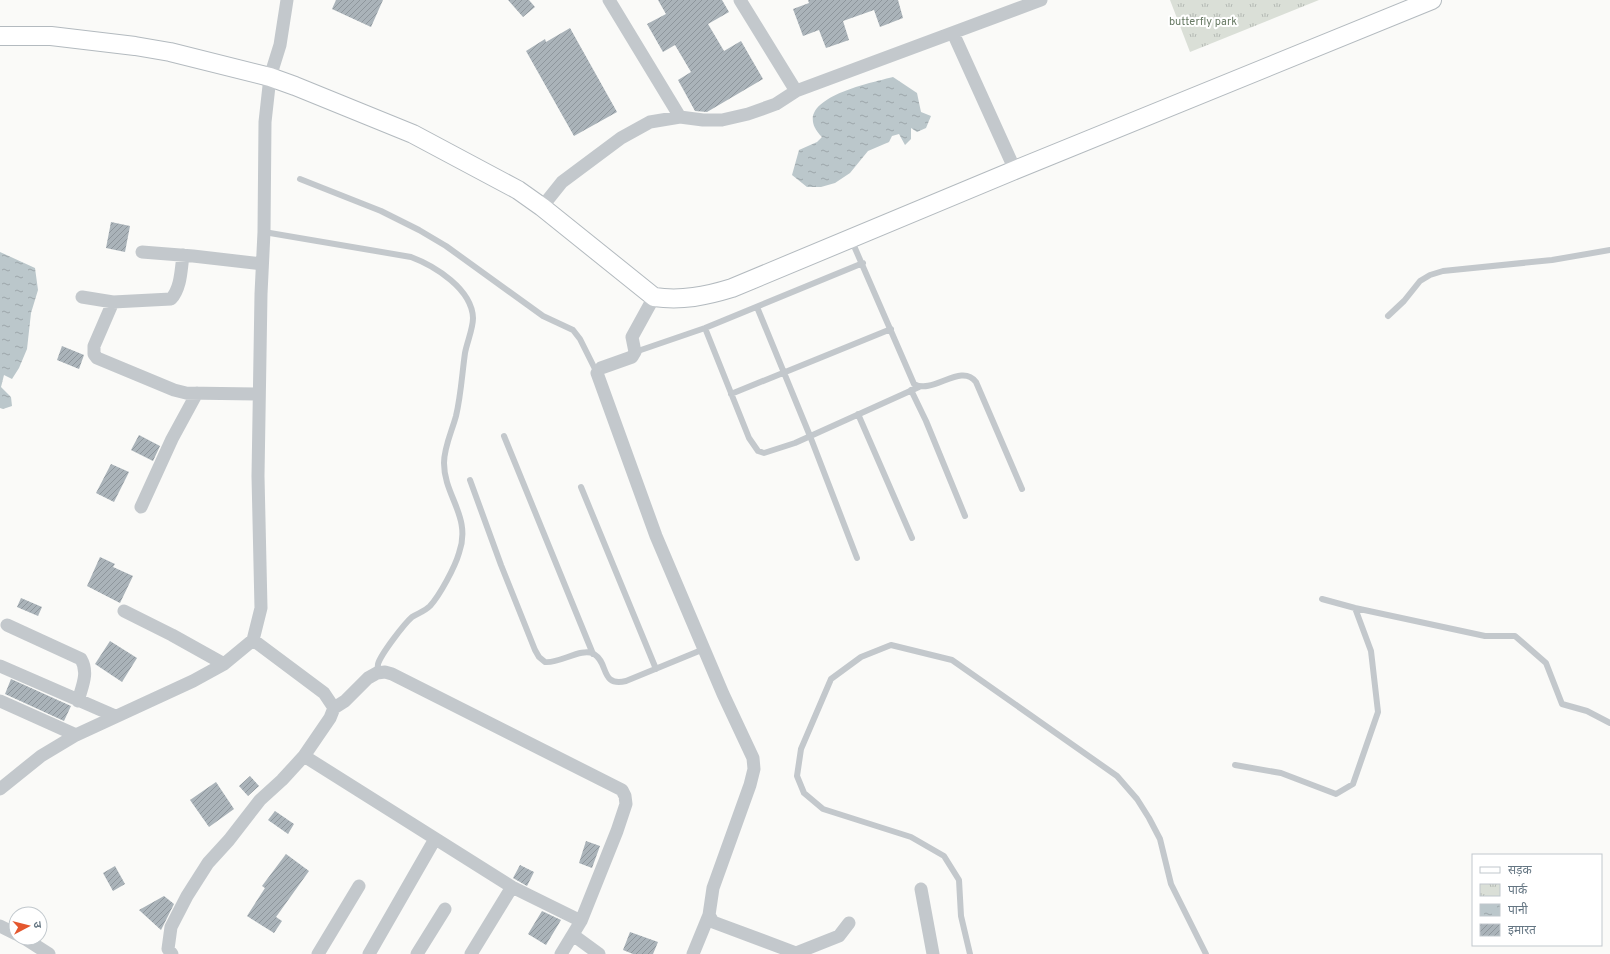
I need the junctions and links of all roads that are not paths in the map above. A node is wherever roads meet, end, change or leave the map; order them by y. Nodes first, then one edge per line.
1 (287, 0) edge
2 (609, 0) edge
3 (1041, 0) edge
4 (1432, 0) edge
5 (743, 1) edge
6 (953, 33) junction
7 (0, 36) edge
8 (270, 77) junction
9 (796, 91) junction
10 (680, 117) junction
11 (1015, 170) junction
12 (300, 179) dead end
13 (542, 207) junction
14 (264, 232) junction
15 (851, 238) junction
16 (1610, 250) edge
17 (142, 252) dead end
18 (183, 255) junction
19 (862, 263) junction
20 (262, 264) junction
21 (82, 297) dead end
22 (654, 297) junction
23 (113, 302) junction
24 (757, 307) junction
25 (1388, 316) dead end
26 (705, 328) junction
27 (891, 329) junction
28 (635, 352) junction
29 (596, 373) junction
30 (783, 373) junction
31 (919, 387) junction
32 (911, 390) junction
33 (197, 393) junction
34 (259, 394) junction
35 (731, 394) junction
36 (858, 414) junction
37 (504, 436) dead end
38 (810, 436) junction
39 (470, 480) dead end
40 (581, 487) dead end
41 (1022, 489) dead end
42 (142, 507) dead end
43 (965, 516) dead end
44 (912, 538) dead end
45 (857, 558) dead end
46 (1322, 599) dead end
47 (1356, 608) junction
48 (124, 611) dead end
49 (7, 626) dead end
50 (253, 640) junction
51 (704, 649) junction
52 (593, 654) junction
53 (224, 664) junction
54 (0, 666) edge
55 (656, 669) junction
56 (377, 673) junction
57 (0, 701) edge
58 (78, 701) junction
59 (334, 708) junction
60 (115, 716) junction
61 (1610, 723) edge
62 (76, 735) junction
63 (304, 756) junction
64 (1235, 765) dead end
65 (0, 789) edge
66 (435, 839) junction
67 (359, 886) dead end
68 (512, 887) junction
69 (921, 889) dead end
70 (445, 909) dead end
71 (709, 915) junction
72 (581, 921) junction
73 (849, 923) dead end
74 (573, 935) junction
75 (36, 946) edge
76 (168, 952) edge
77 (49, 954) edge
78 (318, 954) edge
79 (369, 954) edge
80 (417, 954) edge
81 (472, 954) edge
82 (561, 954) edge
83 (599, 954) edge
84 (693, 954) edge
85 (933, 954) edge
86 (970, 954) edge
87 (1206, 954) edge

1 - 8 street
2 - 10 street
3 - 6 street
4 - 11 street
5 - 9 street
6 - 9 street
6 - 11 street
7 - 8 street
8 - 13 street
8 - 14 street
9 - 10 street
10 - 13 street
11 - 15 street
12 - 29 lane
13 - 22 street
14 - 20 street
14 - 56 lane
15 - 19 lane
15 - 22 street
16 - 25 lane
17 - 18 street
18 - 20 street
18 - 23 street
19 - 24 lane
19 - 27 lane
20 - 34 street
21 - 23 street
22 - 28 street
23 - 33 street
24 - 26 lane
24 - 30 lane
26 - 28 lane
26 - 35 lane
27 - 30 lane
27 - 31 lane
28 - 29 street
29 - 51 street
30 - 35 lane
30 - 38 lane
31 - 32 lane
31 - 41 lane
32 - 36 lane
32 - 43 lane
33 - 34 street
33 - 42 street
34 - 50 street
35 - 38 lane
36 - 38 lane
36 - 44 lane
37 - 52 lane
38 - 45 lane
39 - 52 lane
40 - 55 lane
46 - 47 lane
47 - 61 lane
47 - 64 lane
48 - 53 street
49 - 58 street
50 - 53 street
50 - 59 street
51 - 55 lane
51 - 71 street
52 - 55 lane
53 - 60 street
54 - 58 street
56 - 59 street
56 - 72 street
57 - 62 street
58 - 60 street
59 - 63 street
60 - 62 street
62 - 65 street
63 - 66 street
63 - 76 street
66 - 68 street
66 - 79 street
67 - 78 street
68 - 72 street
68 - 81 street
69 - 85 street
70 - 80 street
71 - 73 street
71 - 84 street
72 - 74 street
74 - 82 street
74 - 83 street
75 - 77 street
86 - 87 lane

